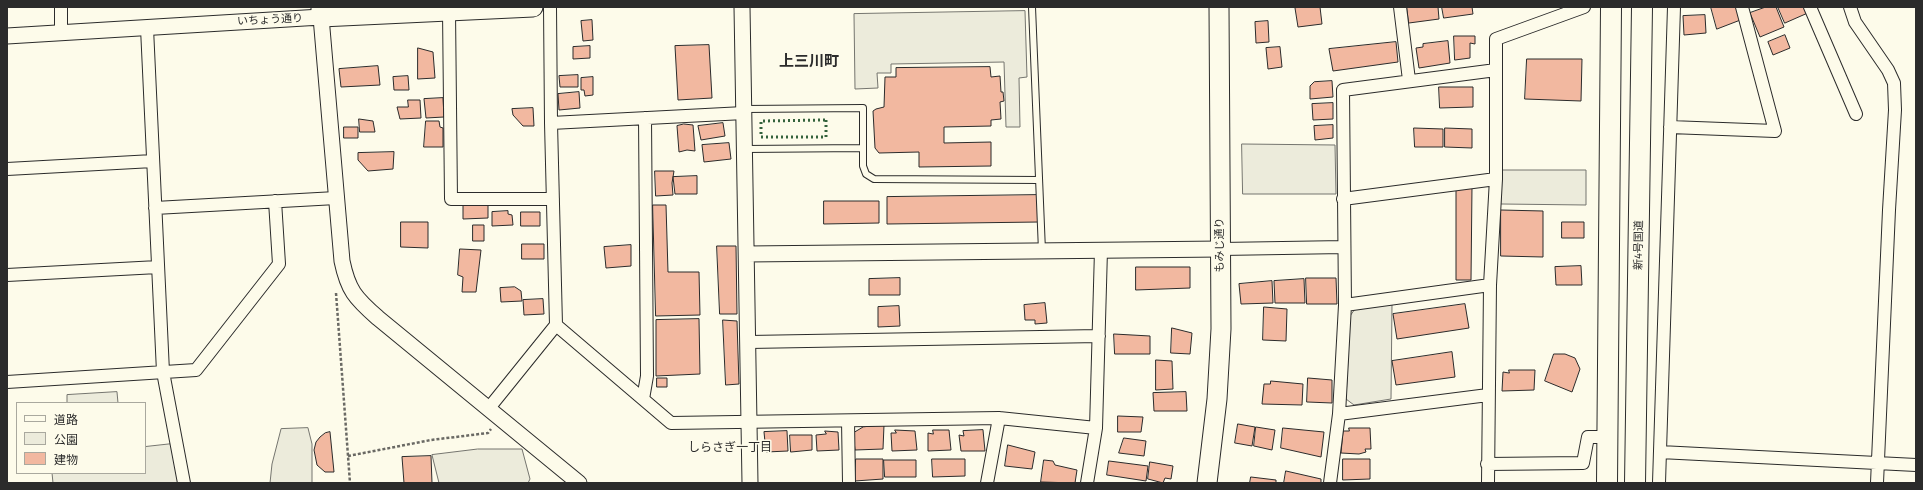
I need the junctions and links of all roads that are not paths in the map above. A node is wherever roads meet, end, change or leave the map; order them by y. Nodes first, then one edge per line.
1 (61, 7) edge
2 (533, 7) edge
3 (550, 7) edge
4 (742, 7) edge
5 (1032, 7) edge
6 (1219, 7) edge
7 (1400, 7) edge
8 (1584, 7) edge
9 (1611, 7) edge
10 (1642, 7) edge
11 (1674, 7) edge
12 (1742, 7) edge
13 (1810, 7) edge
14 (1850, 7) edge
15 (449, 11) junction
16 (321, 12) edge
17 (147, 28) junction
18 (61, 32) junction
19 (7, 36) edge
20 (1496, 70) junction
21 (1409, 80) junction
22 (743, 111) junction
23 (1856, 114) dead end
24 (645, 118) junction
25 (551, 123) junction
26 (1670, 127) junction
27 (863, 148) junction
28 (744, 149) junction
29 (153, 161) junction
30 (7, 169) edge
31 (1496, 179) junction
32 (1039, 180) junction
33 (336, 198) junction
34 (553, 199) junction
35 (1343, 199) junction
36 (275, 201) junction
37 (155, 208) junction
38 (1344, 247) junction
39 (1221, 249) junction
40 (1101, 250) junction
41 (1042, 251) junction
42 (748, 254) junction
43 (158, 266) junction
44 (7, 274) edge
45 (1490, 285) junction
46 (1345, 305) junction
47 (556, 325) junction
48 (1099, 336) junction
49 (749, 342) junction
50 (163, 372) junction
51 (7, 382) edge
52 (1488, 395) junction
53 (643, 399) junction
54 (489, 408) junction
55 (1339, 414) junction
56 (999, 418) junction
57 (749, 421) junction
58 (848, 421) junction
59 (1096, 428) junction
60 (1608, 437) junction
61 (1660, 452) junction
62 (1878, 462) junction
63 (1487, 464) junction
64 (1916, 465) edge
65 (184, 483) edge
66 (579, 483) edge
67 (750, 483) edge
68 (849, 483) edge
69 (987, 483) edge
70 (1087, 483) edge
71 (1207, 483) edge
72 (1330, 483) edge
73 (1488, 483) edge
74 (1607, 483) edge
75 (1635, 483) edge
76 (1659, 483) edge
77 (1877, 483) edge

1 - 18 street
2 - 15 main road, いちょう通り
3 - 25 street
4 - 22 street
5 - 32 lane
6 - 39 main road, もみじ通り
7 - 21 street
8 - 20 street
9 - 60 highway
10 - 75 highway, 新4号国道
11 - 26 street
12 - 26 street
13 - 23 street
14 - 62 street
15 - 16 main road, いちょう通り
15 - 34 street
16 - 17 street, いちょう通り
16 - 33 street
17 - 18 street, いちょう通り
17 - 29 street
18 - 19 street, いちょう通り
20 - 21 street
20 - 31 street
21 - 35 street
22 - 24 street
22 - 27 lane
22 - 28 street
24 - 25 street
24 - 53 street
25 - 34 street
26 - 61 street
27 - 28 lane
27 - 32 lane
28 - 42 street
29 - 30 street
29 - 37 street
31 - 35 street
31 - 45 street
32 - 41 lane
33 - 36 street
33 - 54 street
34 - 47 street
35 - 38 street
36 - 37 street
36 - 50 street
37 - 43 street
38 - 39 street
38 - 46 street
39 - 40 street
39 - 71 main road, もみじ通り
40 - 41 street
40 - 48 street
41 - 42 street
42 - 49 street
43 - 44 street
43 - 50 street
45 - 46 street
45 - 52 street
46 - 55 street
47 - 53 street
47 - 54 street
48 - 49 street
48 - 59 street
49 - 57 street
50 - 51 street
50 - 65 street
52 - 55 street
52 - 63 street
53 - 57 street
54 - 66 street
55 - 72 street
56 - 58 street
56 - 59 street
56 - 69 street
57 - 58 street
57 - 67 street
58 - 68 street
59 - 70 street
60 - 63 street
60 - 74 highway
61 - 62 street
61 - 76 street
62 - 64 street
62 - 77 street
63 - 73 street

